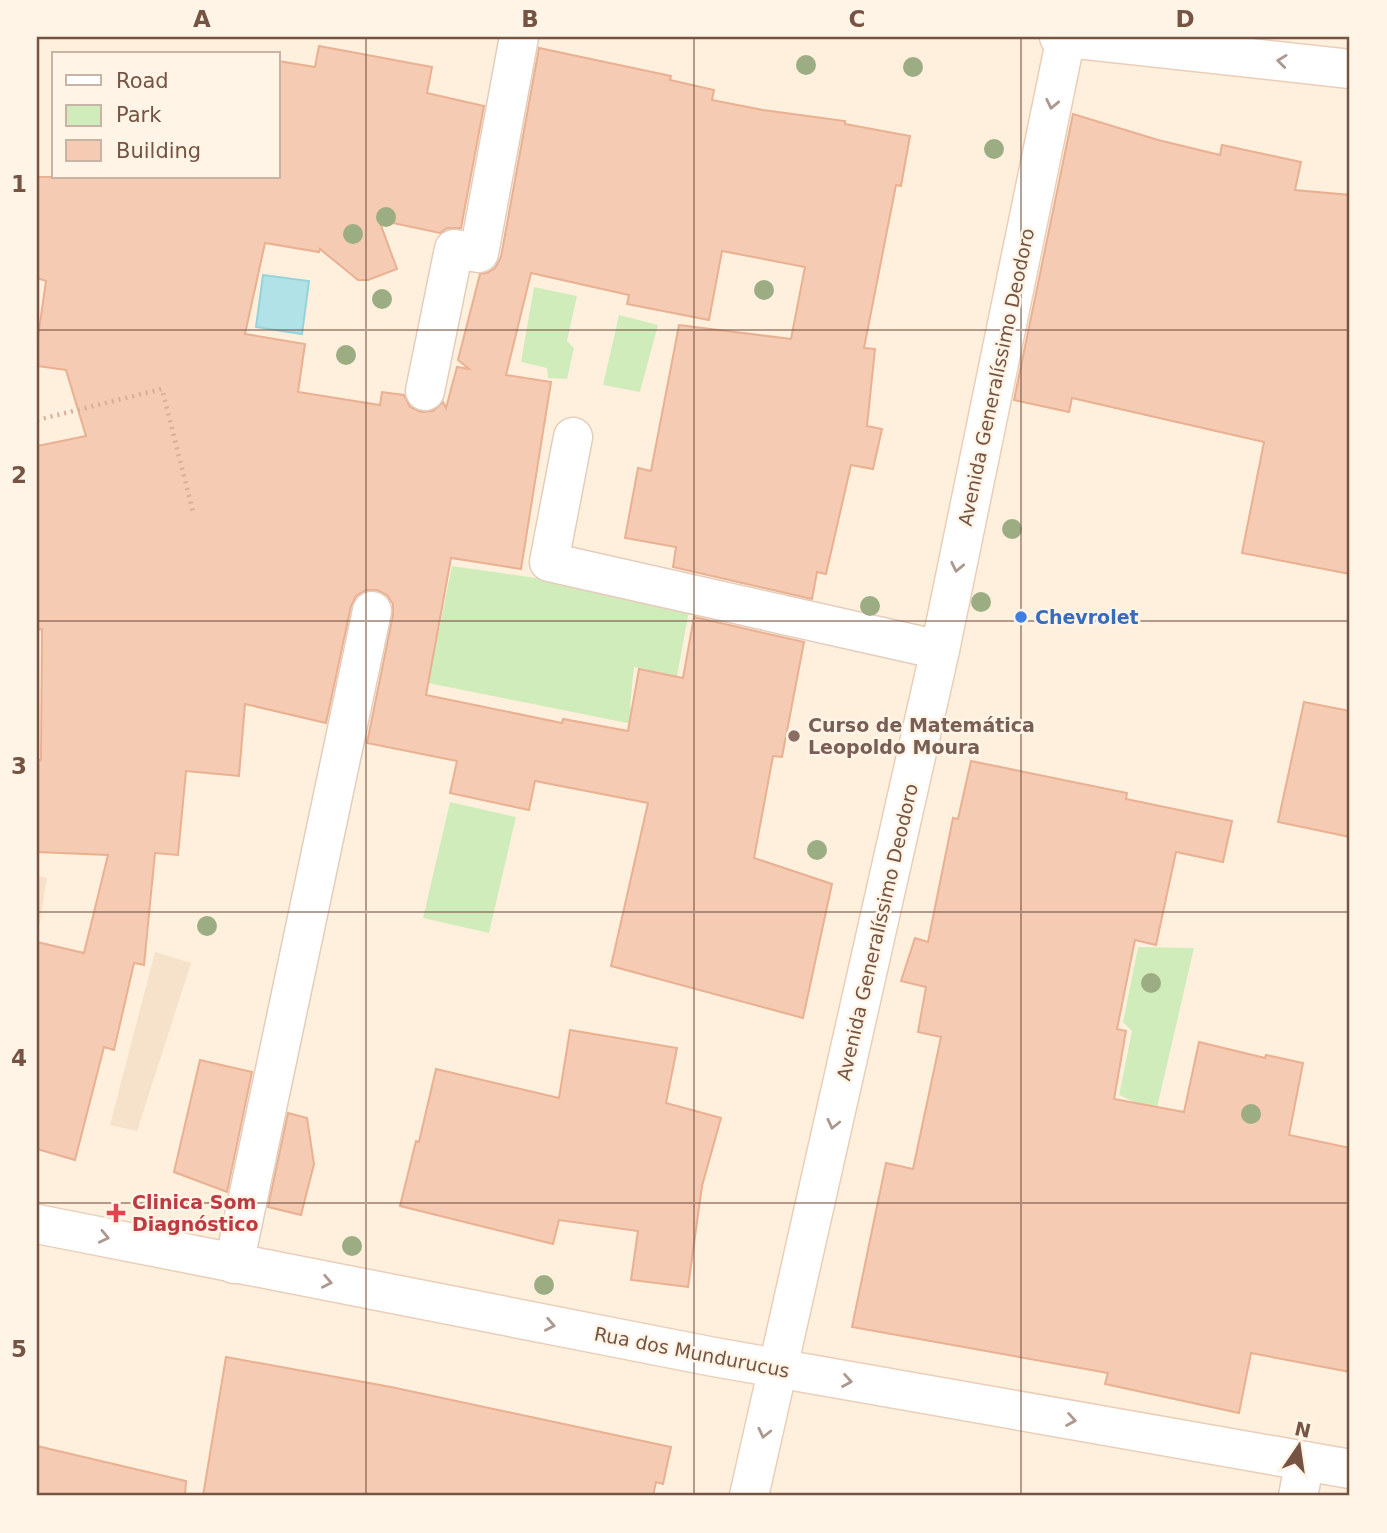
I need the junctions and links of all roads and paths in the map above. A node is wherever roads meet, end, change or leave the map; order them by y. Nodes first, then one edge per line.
1 (519, 37) edge
2 (1059, 37) edge
3 (1065, 37) edge
4 (1350, 69) edge
5 (425, 391) dead end
6 (37, 420) edge
7 (573, 437) dead end
8 (193, 512) dead end
9 (372, 611) dead end
10 (940, 650) junction
11 (37, 1224) edge
12 (234, 1264) junction
13 (779, 1369) junction
14 (1350, 1469) edge
15 (1301, 1478) edge
16 (749, 1496) edge

1 - 5 street
2 - 3 street
4 -> 3 street
3 -> 10 street, Avenida Generalíssimo Deodoro
6 - 8 path
7 - 10 street
9 - 12 street
10 -> 13 street, Avenida Generalíssimo Deodoro
11 -> 12 street, Rua dos Mundurucus
12 -> 13 street, Rua dos Mundurucus
13 -> 15 street, Rua dos Mundurucus
13 -> 16 street, Avenida Generalíssimo Deodoro
14 - 15 street, Rua dos Mundurucus

